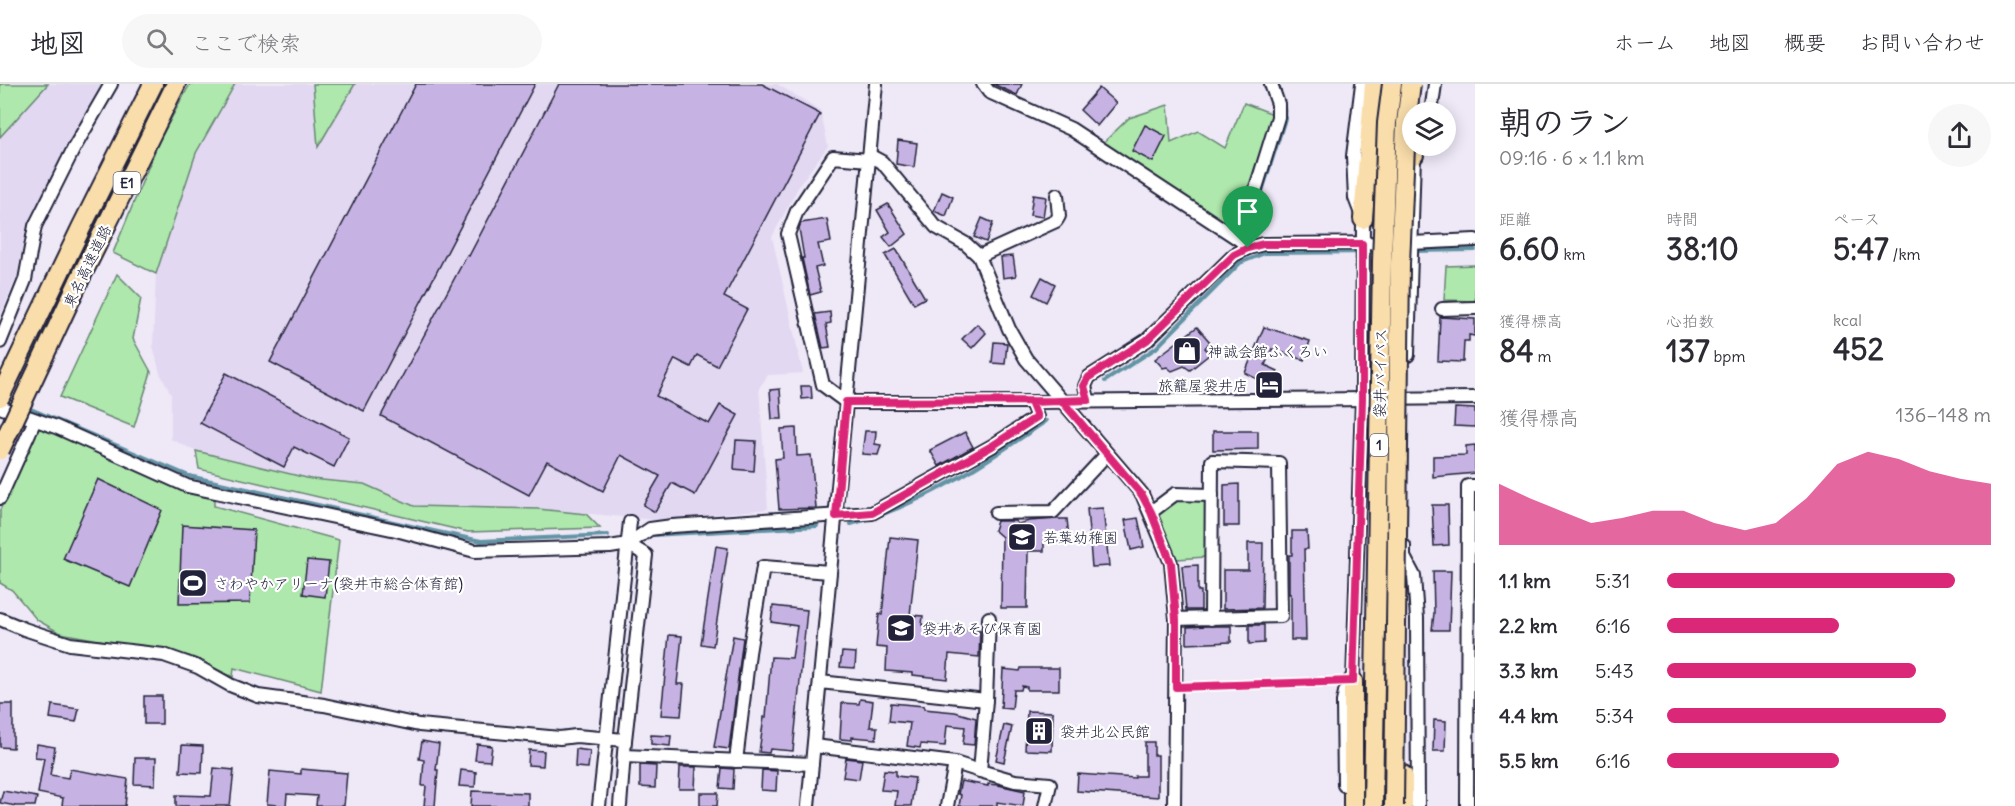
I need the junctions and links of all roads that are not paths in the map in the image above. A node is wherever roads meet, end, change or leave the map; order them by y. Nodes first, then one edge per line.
1 (111, 84) edge
2 (153, 84) edge
3 (176, 84) edge
4 (876, 84) edge
5 (983, 84) edge
6 (1271, 84) edge
7 (1362, 84) edge
8 (1374, 84) edge
9 (1392, 84) edge
10 (1411, 84) edge
11 (1420, 84) edge
12 (1435, 84) edge
13 (1417, 102) edge
14 (1432, 102) edge
15 (1416, 156) edge
16 (869, 157) junction
17 (1057, 195) dead end
18 (1363, 219) junction
19 (1475, 240) edge
20 (1411, 243) junction
21 (1244, 244) junction
22 (1362, 244) junction
23 (979, 256) junction
24 (1475, 308) edge
25 (1442, 309) dead end
26 (0, 342) edge
27 (0, 397) edge
28 (1475, 398) edge
29 (1362, 399) junction
30 (1406, 399) junction
31 (1088, 400) junction
32 (1062, 401) junction
33 (846, 402) junction
34 (1031, 402) junction
35 (0, 407) edge
36 (35, 420) junction
37 (0, 450) edge
38 (1107, 454) junction
39 (1475, 486) edge
40 (1212, 495) junction
41 (0, 498) edge
42 (1151, 512) junction
43 (996, 513) dead end
44 (836, 516) junction
45 (630, 522) dead end
46 (628, 544) junction
47 (1404, 557) junction
48 (830, 572) junction
49 (989, 618) dead end
50 (0, 619) edge
51 (1176, 619) junction
52 (1211, 619) junction
53 (616, 646) junction
54 (636, 648) junction
55 (1472, 677) edge
56 (1353, 681) junction
57 (820, 682) junction
58 (986, 700) junction
59 (607, 737) junction
60 (625, 740) junction
61 (814, 746) junction
62 (624, 756) junction
63 (736, 761) junction
64 (955, 763) junction
65 (812, 764) junction
66 (980, 771) junction
67 (599, 806) edge
68 (620, 806) edge
69 (808, 806) edge
70 (948, 806) edge
71 (1046, 806) edge
72 (1174, 806) edge
73 (1345, 806) edge
74 (1353, 806) edge
75 (1373, 806) edge
76 (1394, 806) edge
77 (1403, 806) edge
78 (1418, 806) edge
79 (1467, 806) edge

1 - 26 street
2 - 27 highway, 東名高速道路 / E1
3 - 37 highway, 東名高速道路 / E1, bridge
4 - 16 street
5 - 21 street
6 - 21 street
7 - 18 street
8 - 18 highway
9 - 75 highway, 袋井バイパス / 1, bridge
10 - 76 highway, 袋井バイパス / 1, bridge
11 - 13 highway
12 - 14 street
15 - 20 street
16 - 23 street
16 - 33 street
16 - 33 street
17 - 23 street
18 - 22 street
19 - 20 street
20 - 22 street
20 - 30 street
21 - 22 street
21 - 31 street
22 - 29 street
23 - 32 street
24 - 25 street
28 - 30 street
29 - 30 street
29 - 31 street
29 - 56 street
30 - 47 street
31 - 32 street
32 - 34 street
32 - 38 street
33 - 34 street
33 - 44 street
34 - 44 street
35 - 36 street
36 - 41 street
36 - 46 street
38 - 42 street
38 - 43 street
39 - 55 street
40 - 42 street
40 - 52 street
40 - 52 street
42 - 51 street
44 - 46 street
44 - 48 street
45 - 46 street
46 - 53 street
46 - 54 street
47 - 77 highway
47 - 78 street
48 - 57 street
48 - 63 street
49 - 58 street
50 - 59 street
51 - 52 street
51 - 72 street
53 - 54 street
53 - 59 street
54 - 60 street
55 - 79 street
56 - 73 street
56 - 74 highway
57 - 58 street
57 - 61 street
58 - 66 street
59 - 60 street
59 - 67 street
60 - 62 street
61 - 64 street
61 - 65 street
62 - 63 street
62 - 68 street
63 - 65 street
64 - 66 street
64 - 70 street
65 - 69 street
66 - 71 street

